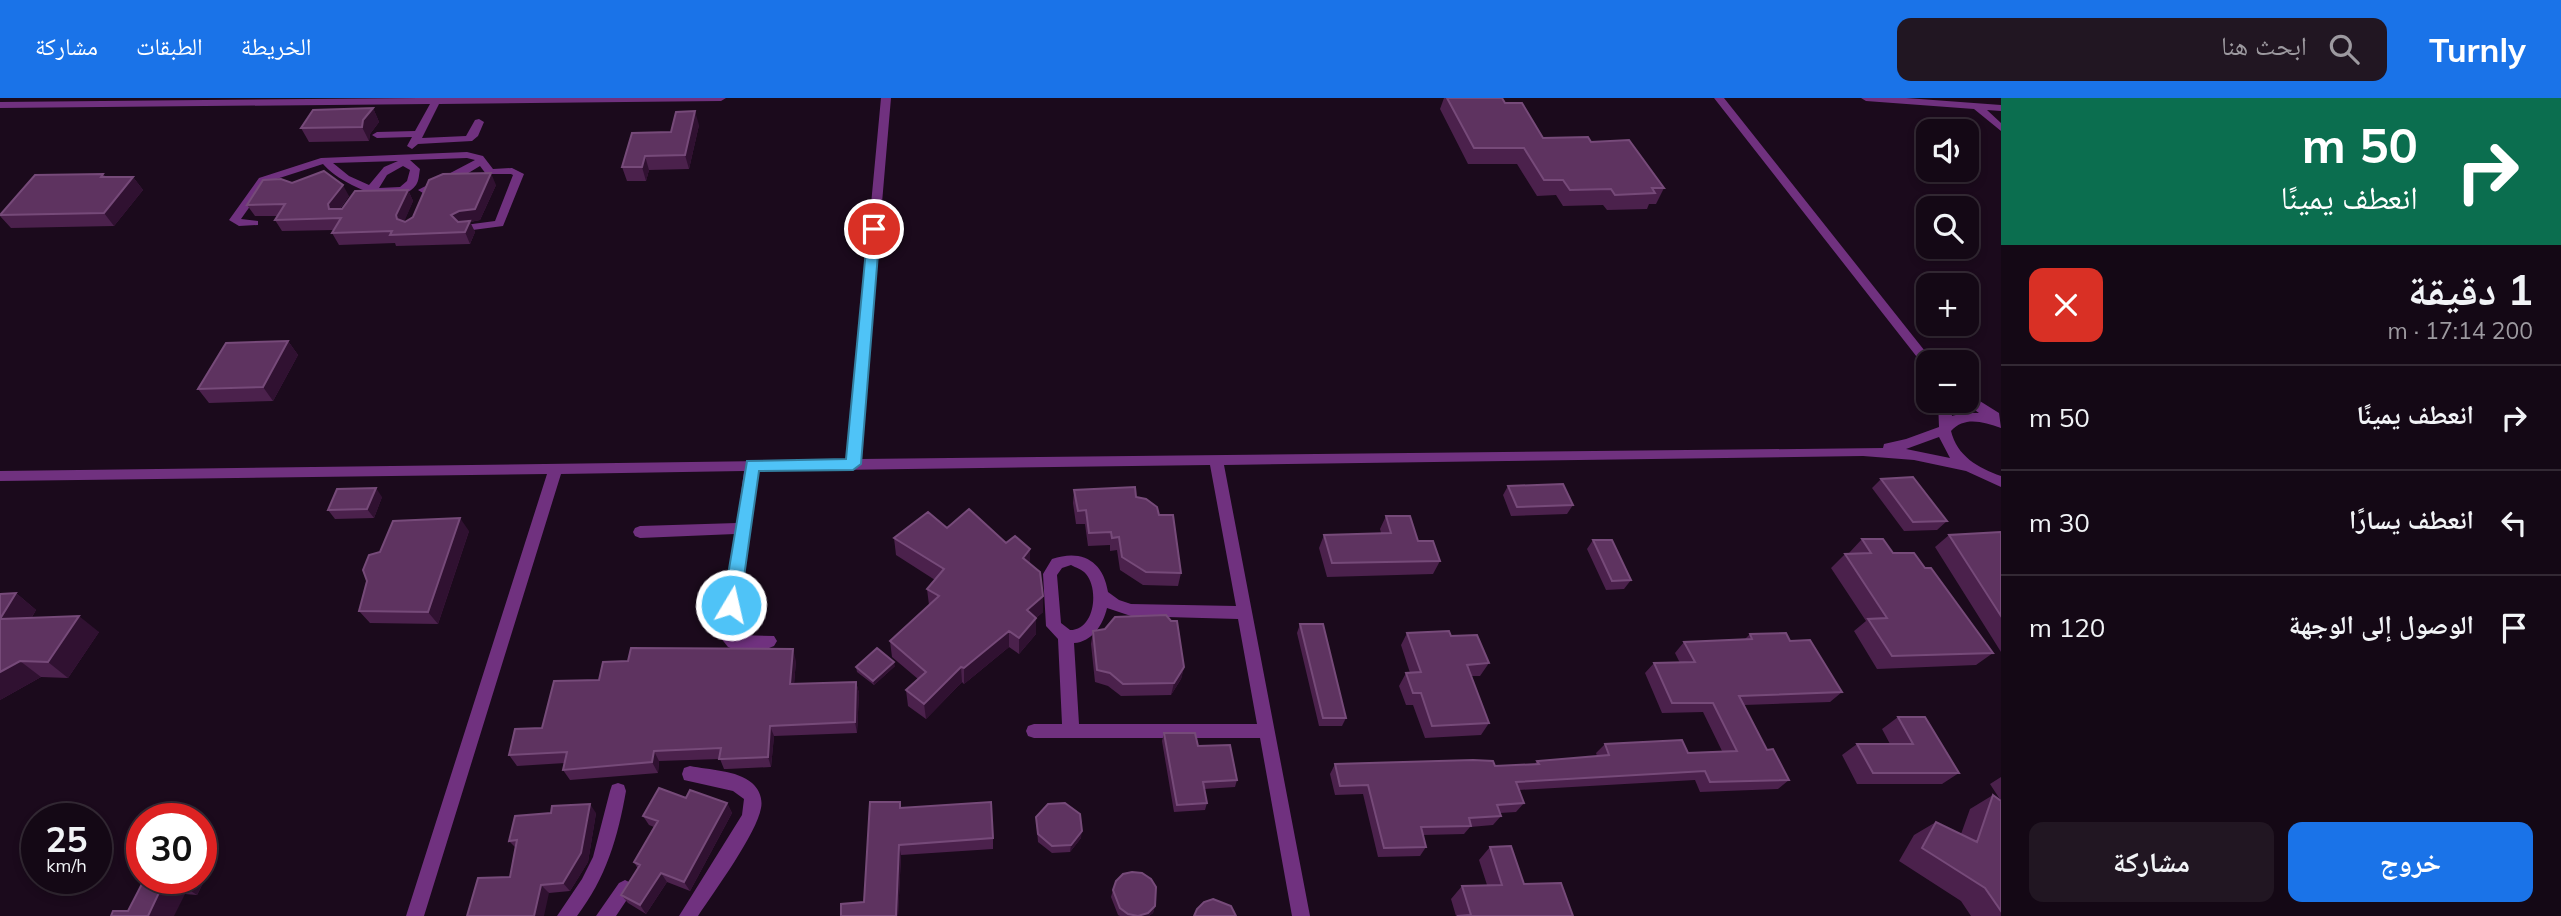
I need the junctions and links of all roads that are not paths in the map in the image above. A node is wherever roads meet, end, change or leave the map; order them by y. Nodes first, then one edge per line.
1 (721, 98) edge
2 (886, 98) edge
3 (1719, 98) edge
4 (1866, 98) edge
5 (436, 101) junction
6 (0, 106) edge
7 (1978, 106) junction
8 (2001, 108) edge
9 (479, 122) dead end
10 (2001, 128) edge
11 (377, 135) dead end
12 (416, 137) junction
13 (405, 159) junction
14 (325, 160) junction
15 (482, 160) junction
16 (411, 183) junction
17 (370, 187) junction
18 (355, 198) edge
19 (254, 223) dead end
20 (465, 228) edge
21 (1918, 350) edge
22 (1979, 406) edge
23 (1944, 413) edge
24 (2001, 422) edge
25 (1945, 428) junction
26 (1863, 451) junction
27 (1216, 460) junction
28 (853, 464) junction
29 (752, 466) junction
30 (1969, 467) junction
31 (556, 468) junction
32 (0, 476) edge
33 (2001, 484) edge
34 (743, 528) junction
35 (640, 532) dead end
36 (1101, 595) junction
37 (1245, 613) junction
38 (1066, 637) junction
39 (769, 641) dead end
40 (1034, 731) dead end
41 (1071, 731) junction
42 (1268, 731) junction
43 (690, 774) dead end
44 (618, 791) dead end
45 (625, 889) edge
46 (415, 916) edge
47 (566, 916) edge
48 (605, 916) edge
49 (688, 916) edge
50 (1301, 916) edge

1 - 5 street
2 - 28 street
3 - 21 street
4 - 7 street
5 - 6 street
5 - 12 street
7 - 8 street
7 - 10 street
9 - 12 street
11 - 12 street
12 - 13 street
13 - 14 street
13 - 15 street
13 - 16 street
13 - 17 street
14 - 17 street
14 - 19 street
15 - 16 street
15 - 20 street
16 - 17 street
17 - 18 street
22 - 24 street
23 - 25 street
24 - 25 street
25 - 26 street
25 - 30 street
26 - 27 street
26 - 30 street
27 - 28 street
27 - 37 street
28 - 29 street
29 - 31 street
29 - 34 street
30 - 33 street
31 - 32 street
31 - 46 street
34 - 35 street
34 - 39 street
36 - 37 street
36 - 38 street
36 - 38 street
37 - 42 street
38 - 41 street
40 - 41 street
41 - 42 street
42 - 50 street
43 - 49 street
44 - 47 street
45 - 48 street

